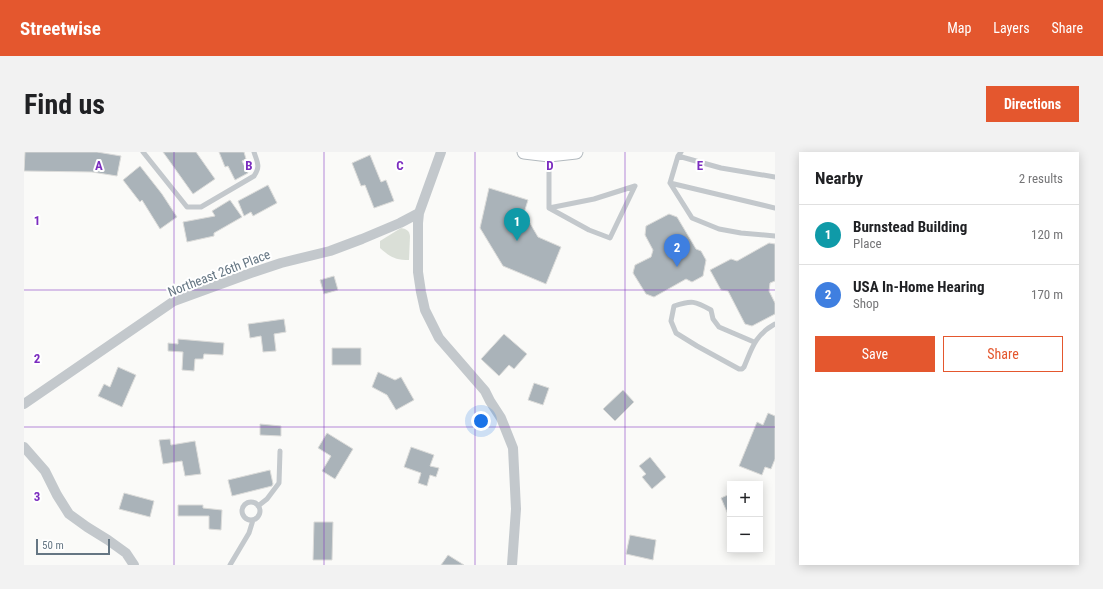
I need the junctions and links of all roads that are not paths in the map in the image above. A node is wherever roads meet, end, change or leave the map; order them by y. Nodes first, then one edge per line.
1 (143, 152) edge
2 (254, 152) edge
3 (441, 152) edge
4 (524, 152) edge
5 (576, 152) edge
6 (679, 154) edge
7 (549, 155) junction
8 (775, 177) edge
9 (670, 184) junction
10 (549, 208) junction
11 (775, 208) edge
12 (419, 213) junction
13 (775, 236) edge
14 (775, 324) edge
15 (754, 342) junction
16 (24, 404) edge
17 (24, 447) edge
18 (280, 450) dead end
19 (258, 506) junction
20 (253, 520) junction
21 (134, 565) edge
22 (230, 565) edge
23 (512, 565) edge

1 - 2 lane
3 - 12 street
4 - 7 street
5 - 7 street
6 - 8 lane
6 - 9 lane
7 - 10 lane
9 - 11 lane
9 - 13 lane
10 - 10 lane
12 - 16 street, Northeast 26th Place
12 - 23 street
14 - 15 lane
15 - 15 lane
17 - 21 street
18 - 19 lane
19 - 20 lane
19 - 20 lane
20 - 22 lane

